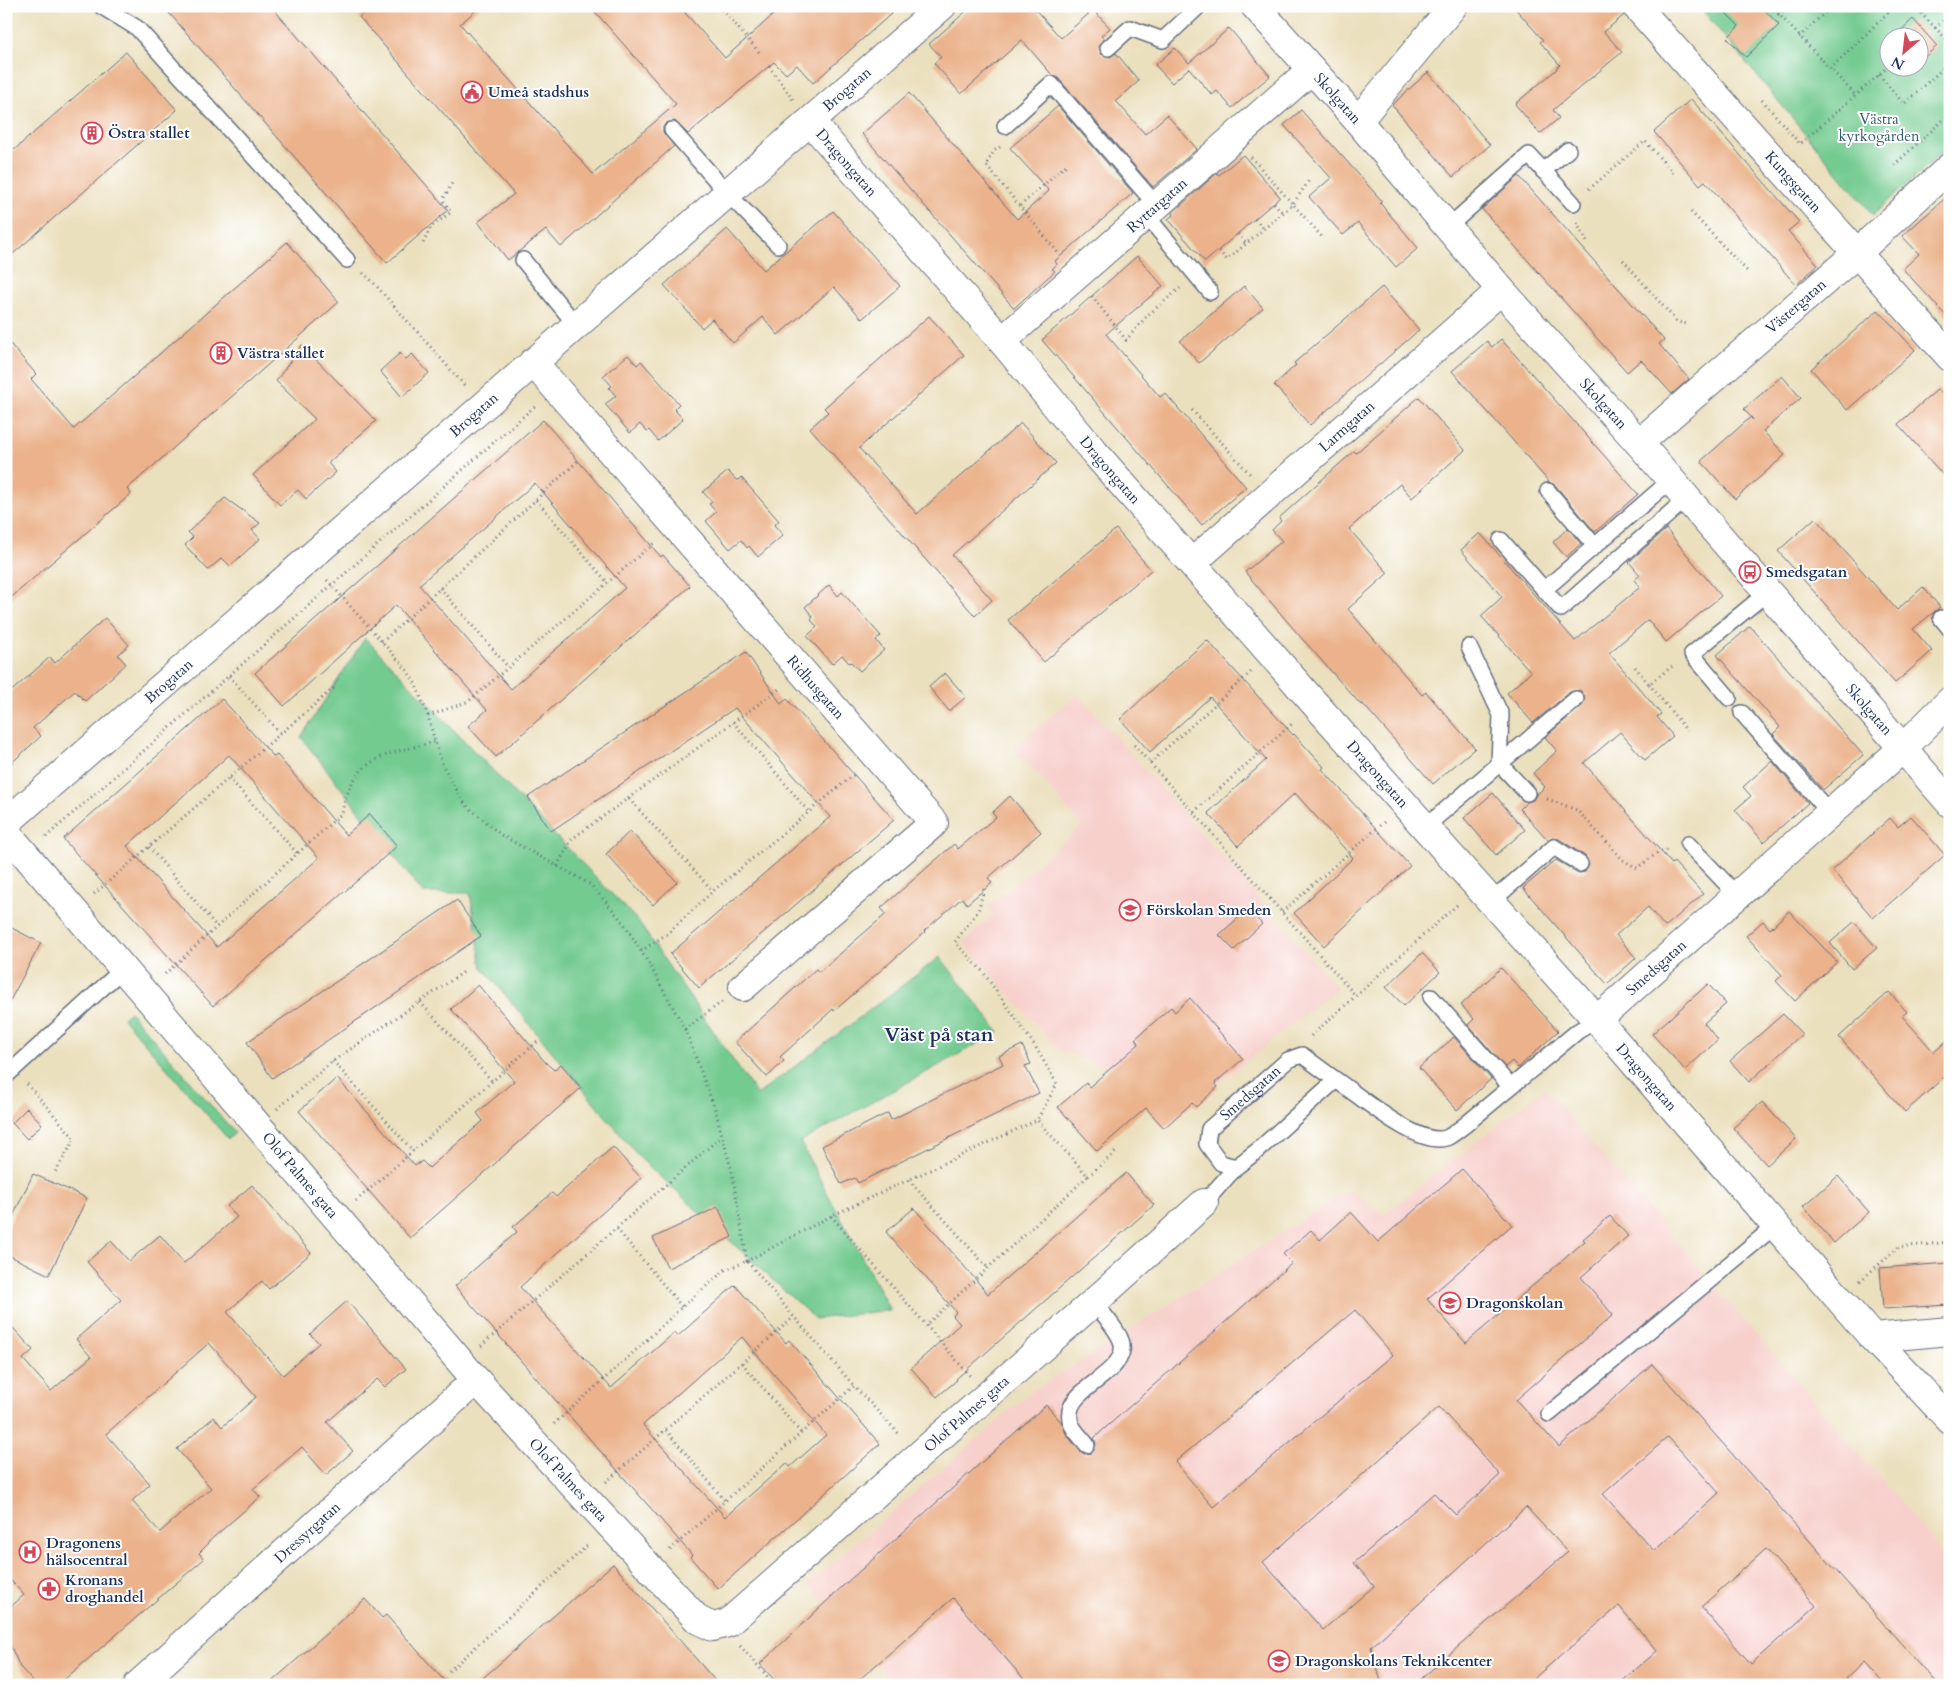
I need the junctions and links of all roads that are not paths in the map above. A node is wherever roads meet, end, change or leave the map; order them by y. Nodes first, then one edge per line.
1 (101, 6) edge
2 (942, 6) edge
3 (1199, 6) edge
4 (1255, 6) edge
5 (1453, 6) edge
6 (1636, 6) edge
7 (1108, 48) dead end
8 (1311, 70) junction
9 (1358, 121) junction
10 (811, 122) junction
11 (1005, 126) dead end
12 (672, 130) dead end
13 (1568, 150) dead end
14 (1950, 167) edge
15 (1543, 171) junction
16 (728, 194) junction
17 (1573, 203) road end
18 (1152, 211) junction
19 (1448, 227) junction
20 (778, 245) dead end
21 (1857, 253) junction
22 (347, 260) road end
23 (523, 260) dead end
24 (1501, 290) junction
25 (1210, 292) dead end
26 (576, 325) junction
27 (1002, 341) junction
28 (1950, 357) edge
29 (533, 362) junction
30 (1640, 443) junction
31 (1679, 489) junction
32 (1548, 491) dead end
33 (1501, 540) dead end
34 (1595, 546) junction
35 (1192, 562) junction
36 (1544, 590) junction
37 (1768, 592) junction
38 (1469, 647) dead end
39 (1728, 698) dead end
40 (1576, 699) dead end
41 (1950, 701) edge
42 (1742, 713) dead end
43 (1902, 749) junction
44 (1499, 763) junction
45 (1526, 793) road end
46 (1950, 803) edge
47 (1830, 813) junction
48 (6, 823) edge
49 (1425, 827) junction
50 (6, 832) edge
51 (1688, 844) road end
52 (1580, 864) dead end
53 (1485, 894) junction
54 (1737, 895) junction
55 (124, 968) junction
56 (743, 987) road end
57 (1431, 997) dead end
58 (1596, 1020) junction
59 (10, 1072) edge
60 (1336, 1080) junction
61 (1510, 1086) junction
62 (1236, 1167) junction
63 (1204, 1203) joint
64 (1775, 1226) junction
65 (1094, 1302) junction
66 (1950, 1331) edge
67 (1873, 1338) junction
68 (469, 1372) junction
69 (1549, 1414) dead end
70 (1950, 1420) edge
71 (1087, 1444) dead end
72 (138, 1685) edge

1 - 22 lane
2 - 10 street, Brogatan
3 - 7 lane
4 - 8 street, Skolgatan
5 - 9 street
6 - 21 street, Kungsgatan
8 - 9 street, Skolgatan
8 - 18 street, Ryttargatan
9 - 19 street, Skolgatan
10 - 16 street, Brogatan
10 - 27 street, Dragongatan
11 - 18 lane
12 - 16 lane
13 - 15 lane
14 - 21 street, Västergatan
15 - 17 lane
15 - 19 lane
16 - 20 lane
16 - 26 street, Brogatan
18 - 25 lane
18 - 27 street, Ryttargatan
19 - 24 street, Skolgatan
21 - 28 street, Kungsgatan
21 - 30 street, Västergatan
23 - 26 lane
24 - 30 street, Skolgatan
24 - 35 street, Larmgatan
26 - 29 street, Brogatan
27 - 35 street, Dragongatan
29 - 48 street, Brogatan
29 - 56 street, Ridhusgatan
30 - 31 street, Skolgatan
31 - 34 lane
31 - 36 lane
31 - 37 street, Skolgatan
32 - 34 lane
33 - 36 lane
34 - 36 lane
35 - 49 street, Dragongatan
37 - 39 lane
37 - 43 street, Skolgatan
38 - 44 lane
40 - 44 lane
41 - 43 street, Smedsgatan
42 - 47 lane
43 - 46 street, Skolgatan
43 - 47 street, Smedsgatan
44 - 45 lane
44 - 49 lane
47 - 54 street, Smedsgatan
49 - 53 street, Dragongatan
50 - 55 street, Olof Palmes gata
51 - 54 lane
52 - 53 lane
53 - 58 street, Dragongatan
54 - 58 street, Smedsgatan
55 - 59 lane
55 - 68 street, Olof Palmes gata
57 - 61 lane
58 - 61 lane, Smedsgatan
58 - 64 street, Dragongatan
60 - 61 lane, Smedsgatan
60 - 62 lane
60 - 62 lane, Smedsgatan
62 - 63 lane
63 - 65 street, Olof Palmes gata
64 - 67 street, Dragongatan
64 - 69 lane
65 - 68 street, Olof Palmes gata
65 - 71 lane
66 - 67 street
67 - 70 street, Dragongatan
68 - 72 street, Dressyrgatan

